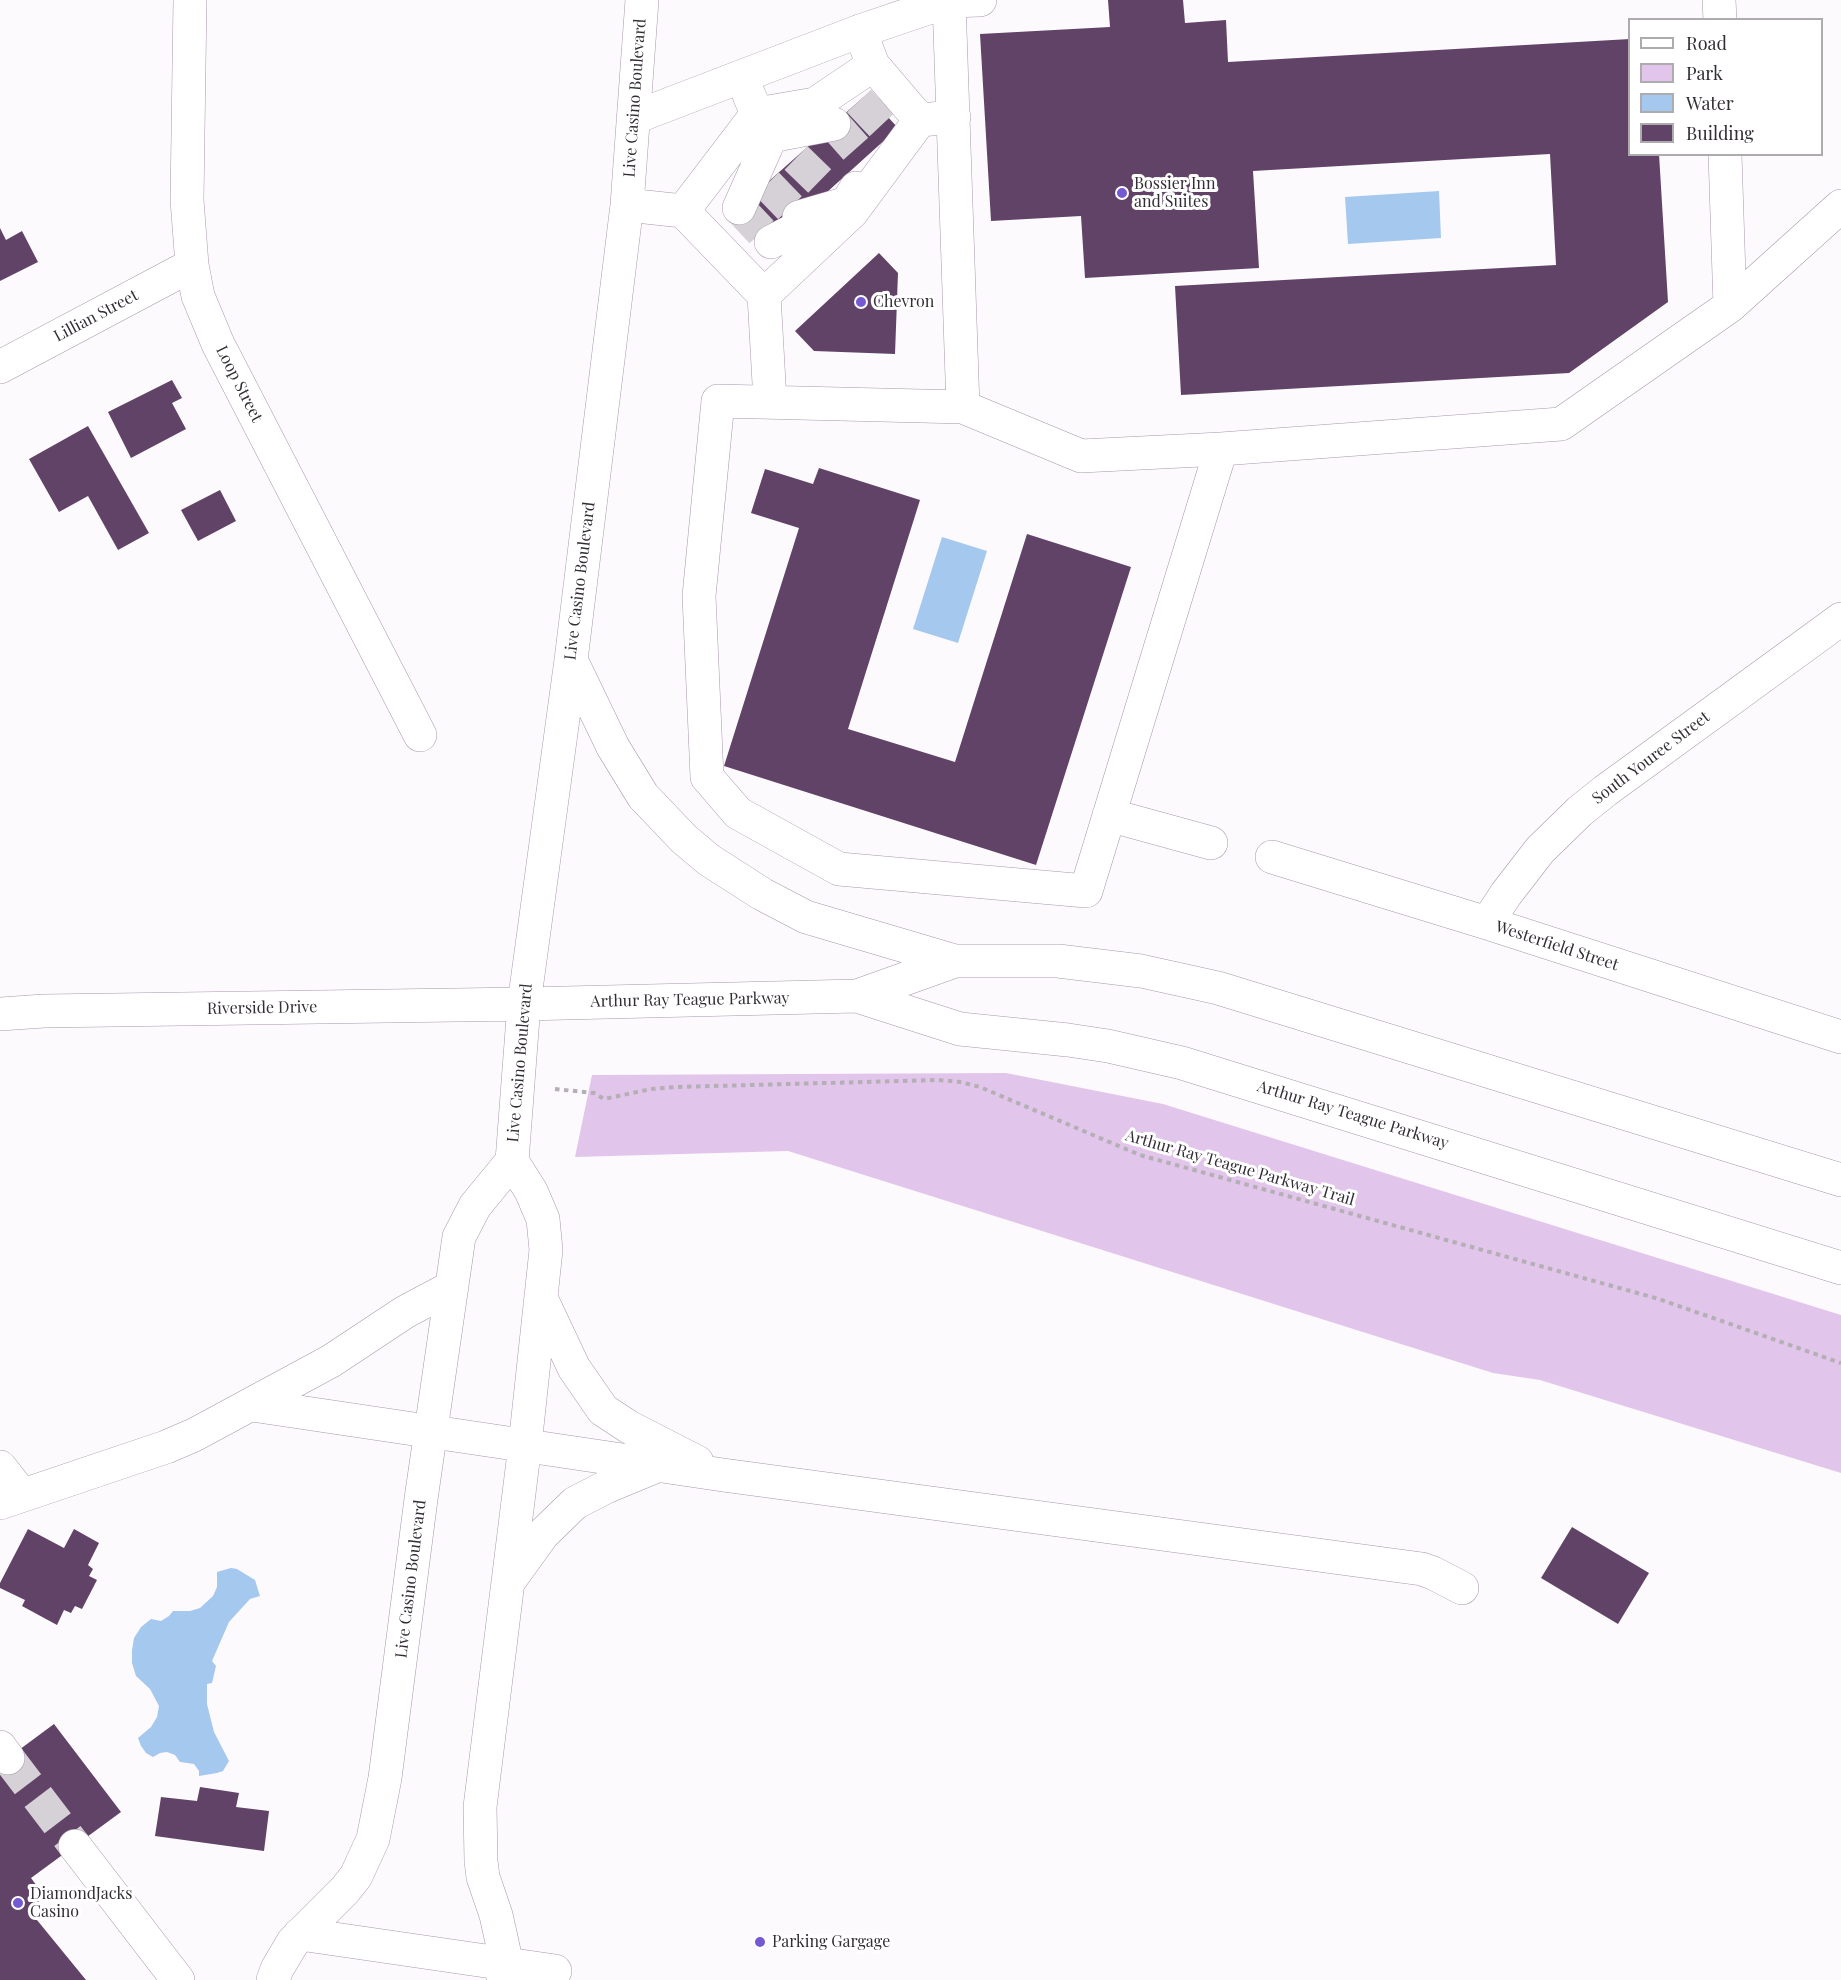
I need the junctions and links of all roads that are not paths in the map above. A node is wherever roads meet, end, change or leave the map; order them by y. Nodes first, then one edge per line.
1 (190, 0) edge
2 (642, 0) edge
3 (1719, 0) edge
4 (964, 1) edge
5 (1720, 18) edge
6 (860, 31) junction
7 (873, 65) junction
8 (741, 77) junction
9 (859, 101) dead end
10 (954, 117) junction
11 (633, 118) junction
12 (920, 120) junction
13 (834, 123) dead end
14 (764, 125) junction
15 (891, 135) dead end
16 (1725, 156) edge
17 (796, 158) tunnel mouth
18 (864, 159) dead end
19 (767, 184) tunnel mouth
20 (843, 201) junction
21 (627, 205) junction
22 (1841, 206) edge
23 (740, 208) dead end
24 (683, 211) junction
25 (799, 217) dead end
26 (771, 242) dead end
27 (192, 265) junction
28 (764, 295) junction
29 (1730, 306) junction
30 (0, 367) edge
31 (770, 401) junction
32 (963, 407) junction
33 (1221, 449) junction
34 (1841, 619) edge
35 (571, 660) junction
36 (420, 735) dead end
37 (1109, 815) junction
38 (1211, 843) dead end
39 (1272, 857) dead end
40 (1487, 923) junction
41 (955, 961) junction
42 (857, 996) junction
43 (524, 1004) junction
44 (0, 1014) edge
45 (1841, 1037) edge
46 (512, 1161) junction
47 (1841, 1180) edge
48 (1841, 1268) edge
49 (452, 1287) junction
50 (541, 1298) junction
51 (252, 1405) junction
52 (431, 1431) junction
53 (525, 1445) junction
54 (659, 1465) junction
55 (0, 1467) edge
56 (723, 1475) junction
57 (11, 1499) edge
58 (508, 1582) junction
59 (1462, 1588) dead end
60 (75, 1846) tunnel mouth
61 (300, 1934) junction
62 (555, 1971) dead end
63 (504, 1972) edge
64 (178, 1980) edge
65 (273, 1980) edge

1 - 27 street, Loop Street
2 - 11 street, Live Casino Boulevard
3 - 5 street
4 - 6 street
4 - 10 street
6 - 7 street
6 - 8 street
7 - 12 street
7 - 14 street
8 - 11 street
8 - 14 street
9 - 14 street
10 - 12 street
10 - 32 street
11 - 21 street, Live Casino Boulevard
12 - 20 street
13 - 14 street
14 - 17 street
14 - 19 street
14 - 23 street
14 - 24 street
15 - 20 street
16 - 29 street
18 - 20 street
20 - 25 street
20 - 26 street
20 - 28 street
21 - 24 street
21 - 35 street, Live Casino Boulevard
22 - 29 street
24 - 28 street
27 - 30 street, Lillian Street
27 - 36 street, Loop Street
28 - 31 street
29 - 33 street
31 - 32 street
31 - 37 street
32 - 33 street
33 - 37 street
34 - 40 street, South Youree Street
35 - 41 street
35 - 43 street, Live Casino Boulevard
37 - 38 street
39 - 40 street, Westerfield Street
40 - 45 street, Westerfield Street
41 - 42 street, Arthur Ray Teague Parkway
41 - 47 street, Arthur Ray Teague Parkway
42 - 43 street, Arthur Ray Teague Parkway
42 - 48 street, Arthur Ray Teague Parkway
43 - 44 street, Riverside Drive
43 - 46 street, Live Casino Boulevard
46 - 49 street, Live Casino Boulevard
46 - 50 street, Live Casino Boulevard
49 - 51 street
49 - 52 street, Live Casino Boulevard
50 - 53 street, Live Casino Boulevard
50 - 56 street
51 - 52 street
51 - 57 street
52 - 53 street
52 - 61 street, Live Casino Boulevard
53 - 54 street
53 - 58 street, Live Casino Boulevard
54 - 56 street
54 - 58 street
55 - 57 street
56 - 59 street
58 - 63 street, Live Casino Boulevard
60 - 64 street
61 - 63 street
61 - 65 street, Live Casino Boulevard
62 - 63 street

